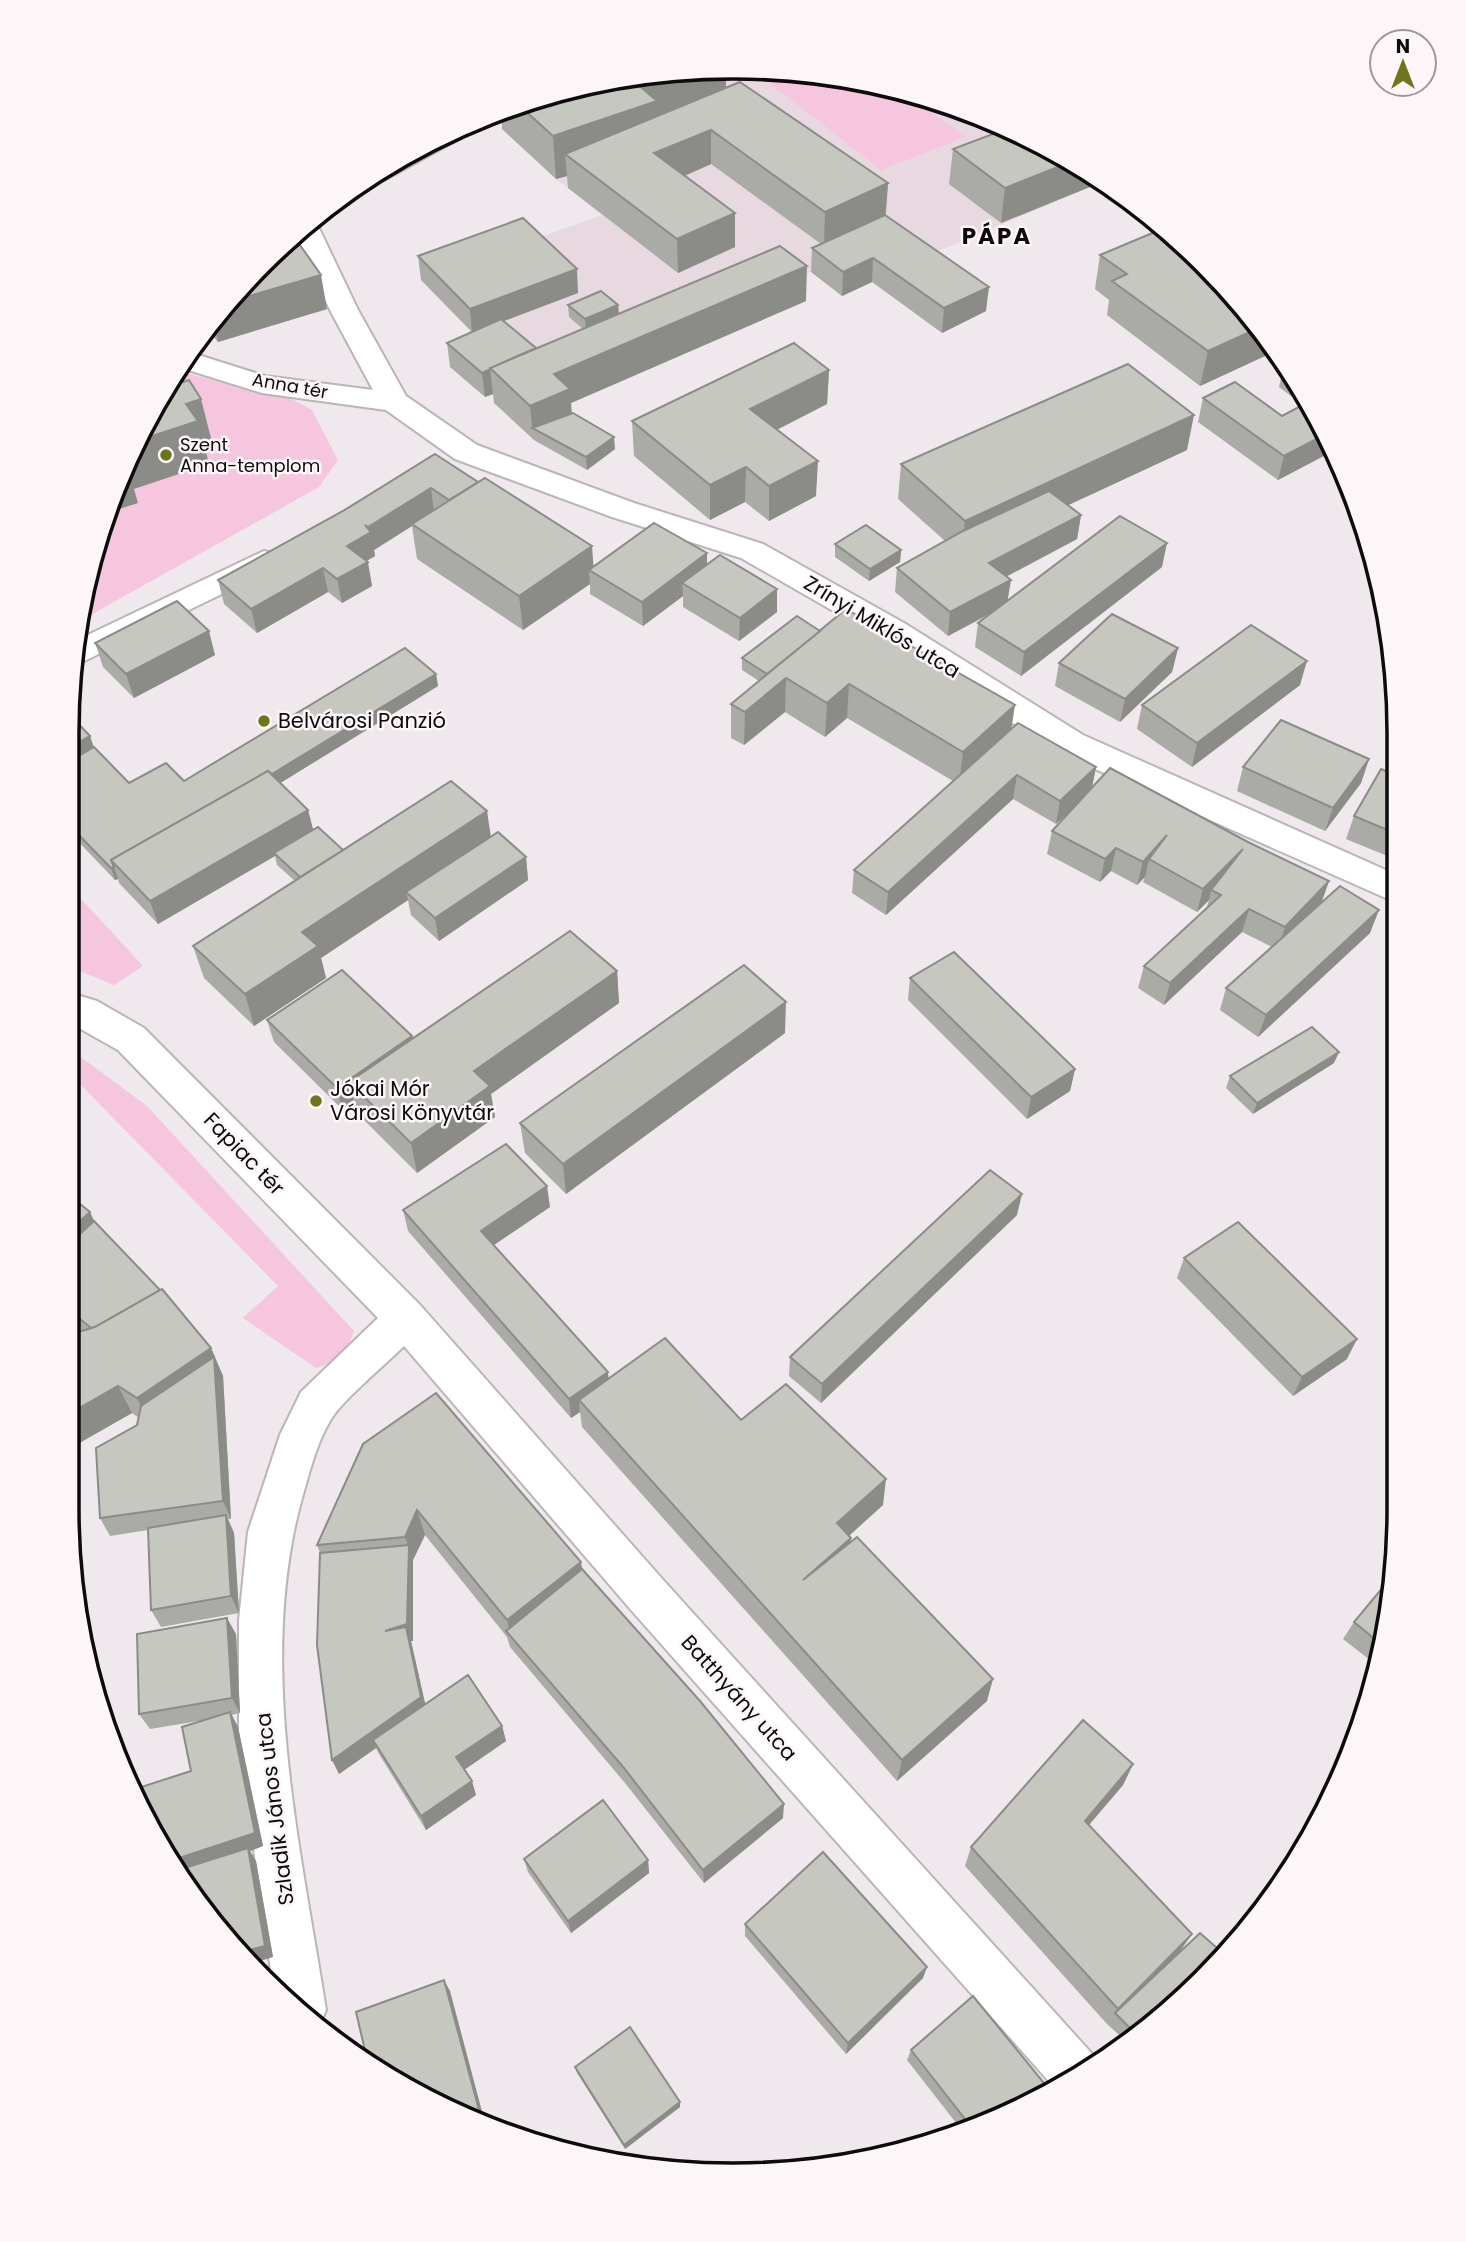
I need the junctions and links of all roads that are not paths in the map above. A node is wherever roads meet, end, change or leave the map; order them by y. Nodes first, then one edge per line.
1 (309, 235) edge
2 (194, 362) edge
3 (394, 402) junction
4 (623, 510) joint
5 (293, 546) edge
6 (84, 650) edge
7 (1387, 886) edge
8 (79, 1011) edge
9 (405, 1318) junction
10 (299, 1999) edge
11 (1071, 2069) edge

1 - 3 street, Anna tér
2 - 3 street, Anna tér
3 - 4 street, Anna tér
4 - 7 street, Zrínyi Miklós utca
5 - 6 street
8 - 9 street, Fapiac tér
9 - 10 street, Szladik János utca
9 - 11 street, Batthyány utca

